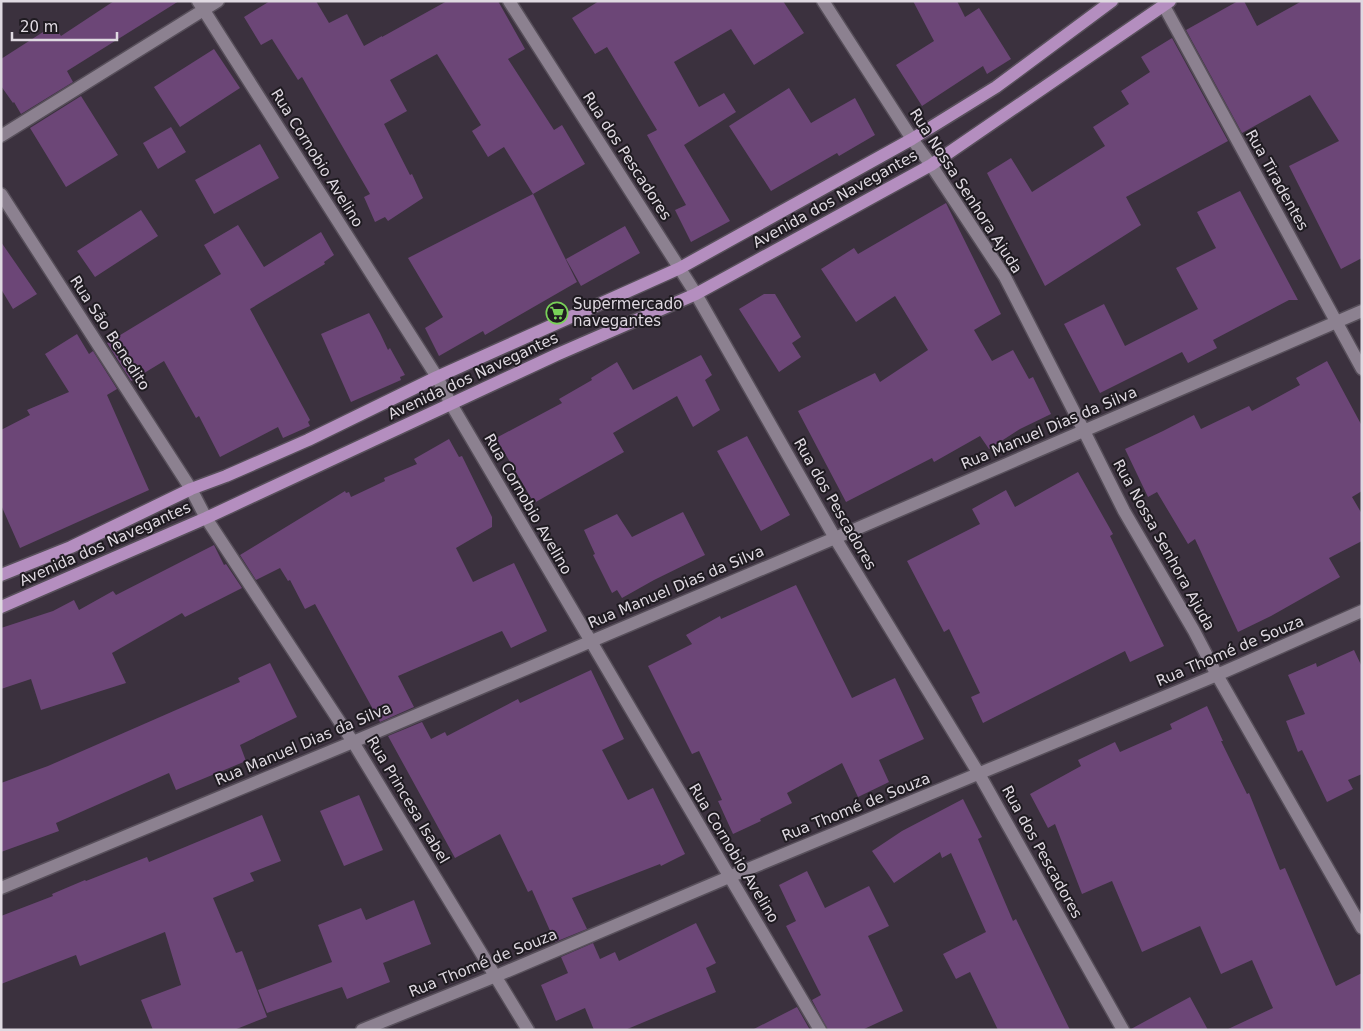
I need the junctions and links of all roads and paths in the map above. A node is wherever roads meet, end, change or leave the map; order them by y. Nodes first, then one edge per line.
1 (218, 1) edge
2 (509, 1) edge
3 (823, 1) edge
4 (1112, 1) edge
5 (1167, 4) edge
6 (201, 6) edge
7 (1, 136) edge
8 (912, 139) junction
9 (931, 165) junction
10 (1, 194) edge
11 (680, 268) junction
12 (696, 294) junction
13 (1362, 310) edge
14 (1336, 321) junction
15 (1362, 369) edge
16 (437, 377) junction
17 (451, 404) junction
18 (1084, 431) junction
19 (191, 489) junction
20 (206, 518) junction
21 (835, 538) junction
22 (1, 576) edge
23 (1, 607) edge
24 (1362, 611) edge
25 (590, 641) junction
26 (1217, 675) junction
27 (353, 742) junction
28 (979, 774) junction
29 (729, 877) junction
30 (1, 888) edge
31 (1362, 928) edge
32 (496, 976) junction
33 (362, 1030) edge
34 (528, 1030) edge
35 (820, 1030) edge
36 (1122, 1030) edge

1 - 6 street
2 - 11 street, Rua dos Pescadores
3 - 8 street, Rua Nossa Senhora Ajuda
4 - 8 main road, Avenida dos Navegantes
5 - 9 main road, Avenida dos Navegantes
5 - 14 street, Rua Tiradentes
6 - 7 street
6 - 16 street, Rua Cornobio Avelino
8 - 9 street, Rua Nossa Senhora Ajuda
8 - 11 main road, Avenida dos Navegantes
9 - 12 main road, Avenida dos Navegantes
9 - 18 street, Rua Nossa Senhora Ajuda
10 - 19 street, Rua São Benedito
11 - 12 street, Rua dos Pescadores
11 - 16 main road, Avenida dos Navegantes
12 - 17 main road, Avenida dos Navegantes
12 - 21 street, Rua dos Pescadores
13 - 14 street, Rua Manuel Dias da Silva
14 - 15 street, Rua Tiradentes
14 - 18 street, Rua Manuel Dias da Silva
16 - 17 street, Rua Cornobio Avelino
16 - 19 main road, Avenida dos Navegantes
17 - 20 main road, Avenida dos Navegantes
17 - 25 street, Rua Cornobio Avelino
18 - 21 street, Rua Manuel Dias da Silva
18 - 26 street, Rua Nossa Senhora Ajuda
19 - 20 street, Rua Princesa Isabel
19 - 22 main road, Avenida dos Navegantes
20 - 23 main road, Avenida dos Navegantes
20 - 27 street, Rua Princesa Isabel
21 - 25 street, Rua Manuel Dias da Silva
21 - 28 street, Rua dos Pescadores
24 - 26 street, Rua Thomé de Souza
25 - 27 street, Rua Manuel Dias da Silva
25 - 29 street, Rua Cornobio Avelino
26 - 28 street, Rua Thomé de Souza
26 - 31 street, Rua Nossa Senhora Ajuda
27 - 30 street, Rua Manuel Dias da Silva
27 - 32 street, Rua Princesa Isabel
28 - 29 street, Rua Thomé de Souza
28 - 36 street, Rua dos Pescadores
29 - 32 street, Rua Thomé de Souza
29 - 35 street, Rua Cornobio Avelino
32 - 33 street, Rua Thomé de Souza
32 - 34 street, Rua Princesa Isabel

